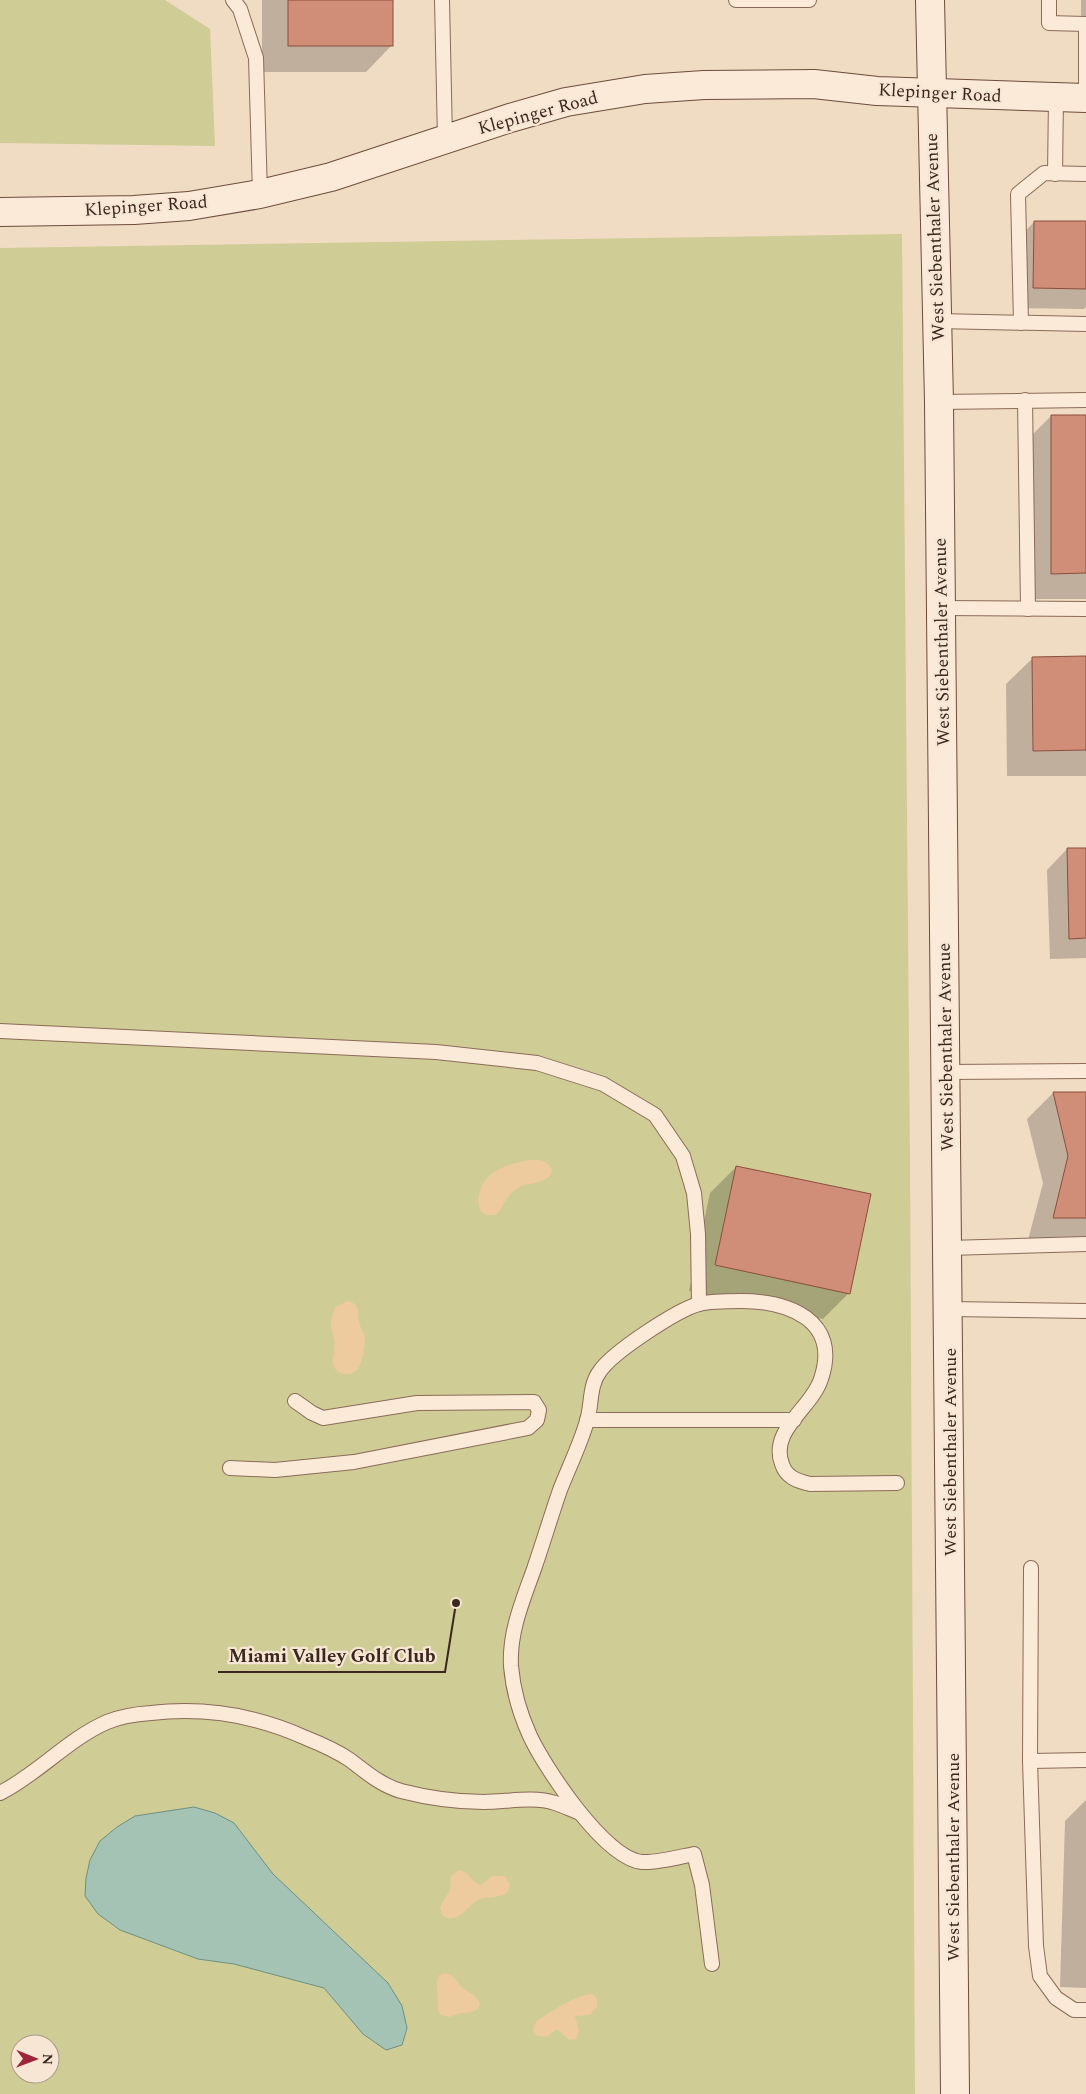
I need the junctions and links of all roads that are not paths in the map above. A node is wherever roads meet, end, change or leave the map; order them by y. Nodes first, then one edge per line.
1 (233, 0) edge
2 (442, 0) edge
3 (736, 0) edge
4 (809, 0) edge
5 (930, 0) edge
6 (1049, 0) edge
7 (1085, 24) edge
8 (931, 93) junction
9 (1056, 98) junction
10 (1086, 98) edge
11 (445, 140) junction
12 (1056, 174) junction
13 (1086, 174) edge
14 (260, 194) junction
15 (0, 212) edge
16 (937, 321) junction
17 (1021, 323) junction
18 (1086, 324) edge
19 (1025, 400) junction
20 (1086, 400) edge
21 (939, 402) junction
22 (942, 608) junction
23 (1028, 609) junction
24 (1086, 609) edge
25 (0, 1031) edge
26 (1086, 1071) edge
27 (946, 1072) junction
28 (1086, 1244) edge
29 (948, 1248) junction
30 (699, 1304) junction
31 (948, 1309) junction
32 (1086, 1311) edge
33 (295, 1401) dead end
34 (587, 1420) junction
35 (794, 1420) junction
36 (230, 1468) dead end
37 (897, 1483) dead end
38 (1031, 1568) dead end
39 (1086, 1760) edge
40 (1030, 1761) junction
41 (0, 1793) edge
42 (580, 1814) junction
43 (712, 1964) dead end
44 (1086, 2010) edge
45 (955, 2094) edge

1 - 14 lane
2 - 11 lane
3 - 4 lane
5 - 8 main road, West Siebenthaler Avenue
6 - 7 lane
7 - 10 lane
8 - 9 main road, Klepinger Road
8 - 11 main road, Klepinger Road
8 - 16 main road, West Siebenthaler Avenue
9 - 10 main road, Klepinger Road
9 - 12 lane
11 - 14 main road, Klepinger Road
12 - 13 lane
12 - 17 lane
14 - 15 main road, Klepinger Road
16 - 17 lane
16 - 21 main road, West Siebenthaler Avenue
17 - 18 lane
19 - 20 lane
19 - 21 lane
19 - 23 lane
21 - 22 main road, West Siebenthaler Avenue
22 - 23 lane
22 - 27 main road, West Siebenthaler Avenue
23 - 24 lane
25 - 30 lane
26 - 27 lane
27 - 29 main road, West Siebenthaler Avenue
28 - 29 lane
29 - 31 main road, West Siebenthaler Avenue
30 - 34 lane
30 - 35 lane
31 - 32 lane
31 - 45 main road, West Siebenthaler Avenue
33 - 36 lane
34 - 35 lane
34 - 42 lane
35 - 37 lane
38 - 40 lane
39 - 40 lane
40 - 44 lane
41 - 42 lane
42 - 43 lane

